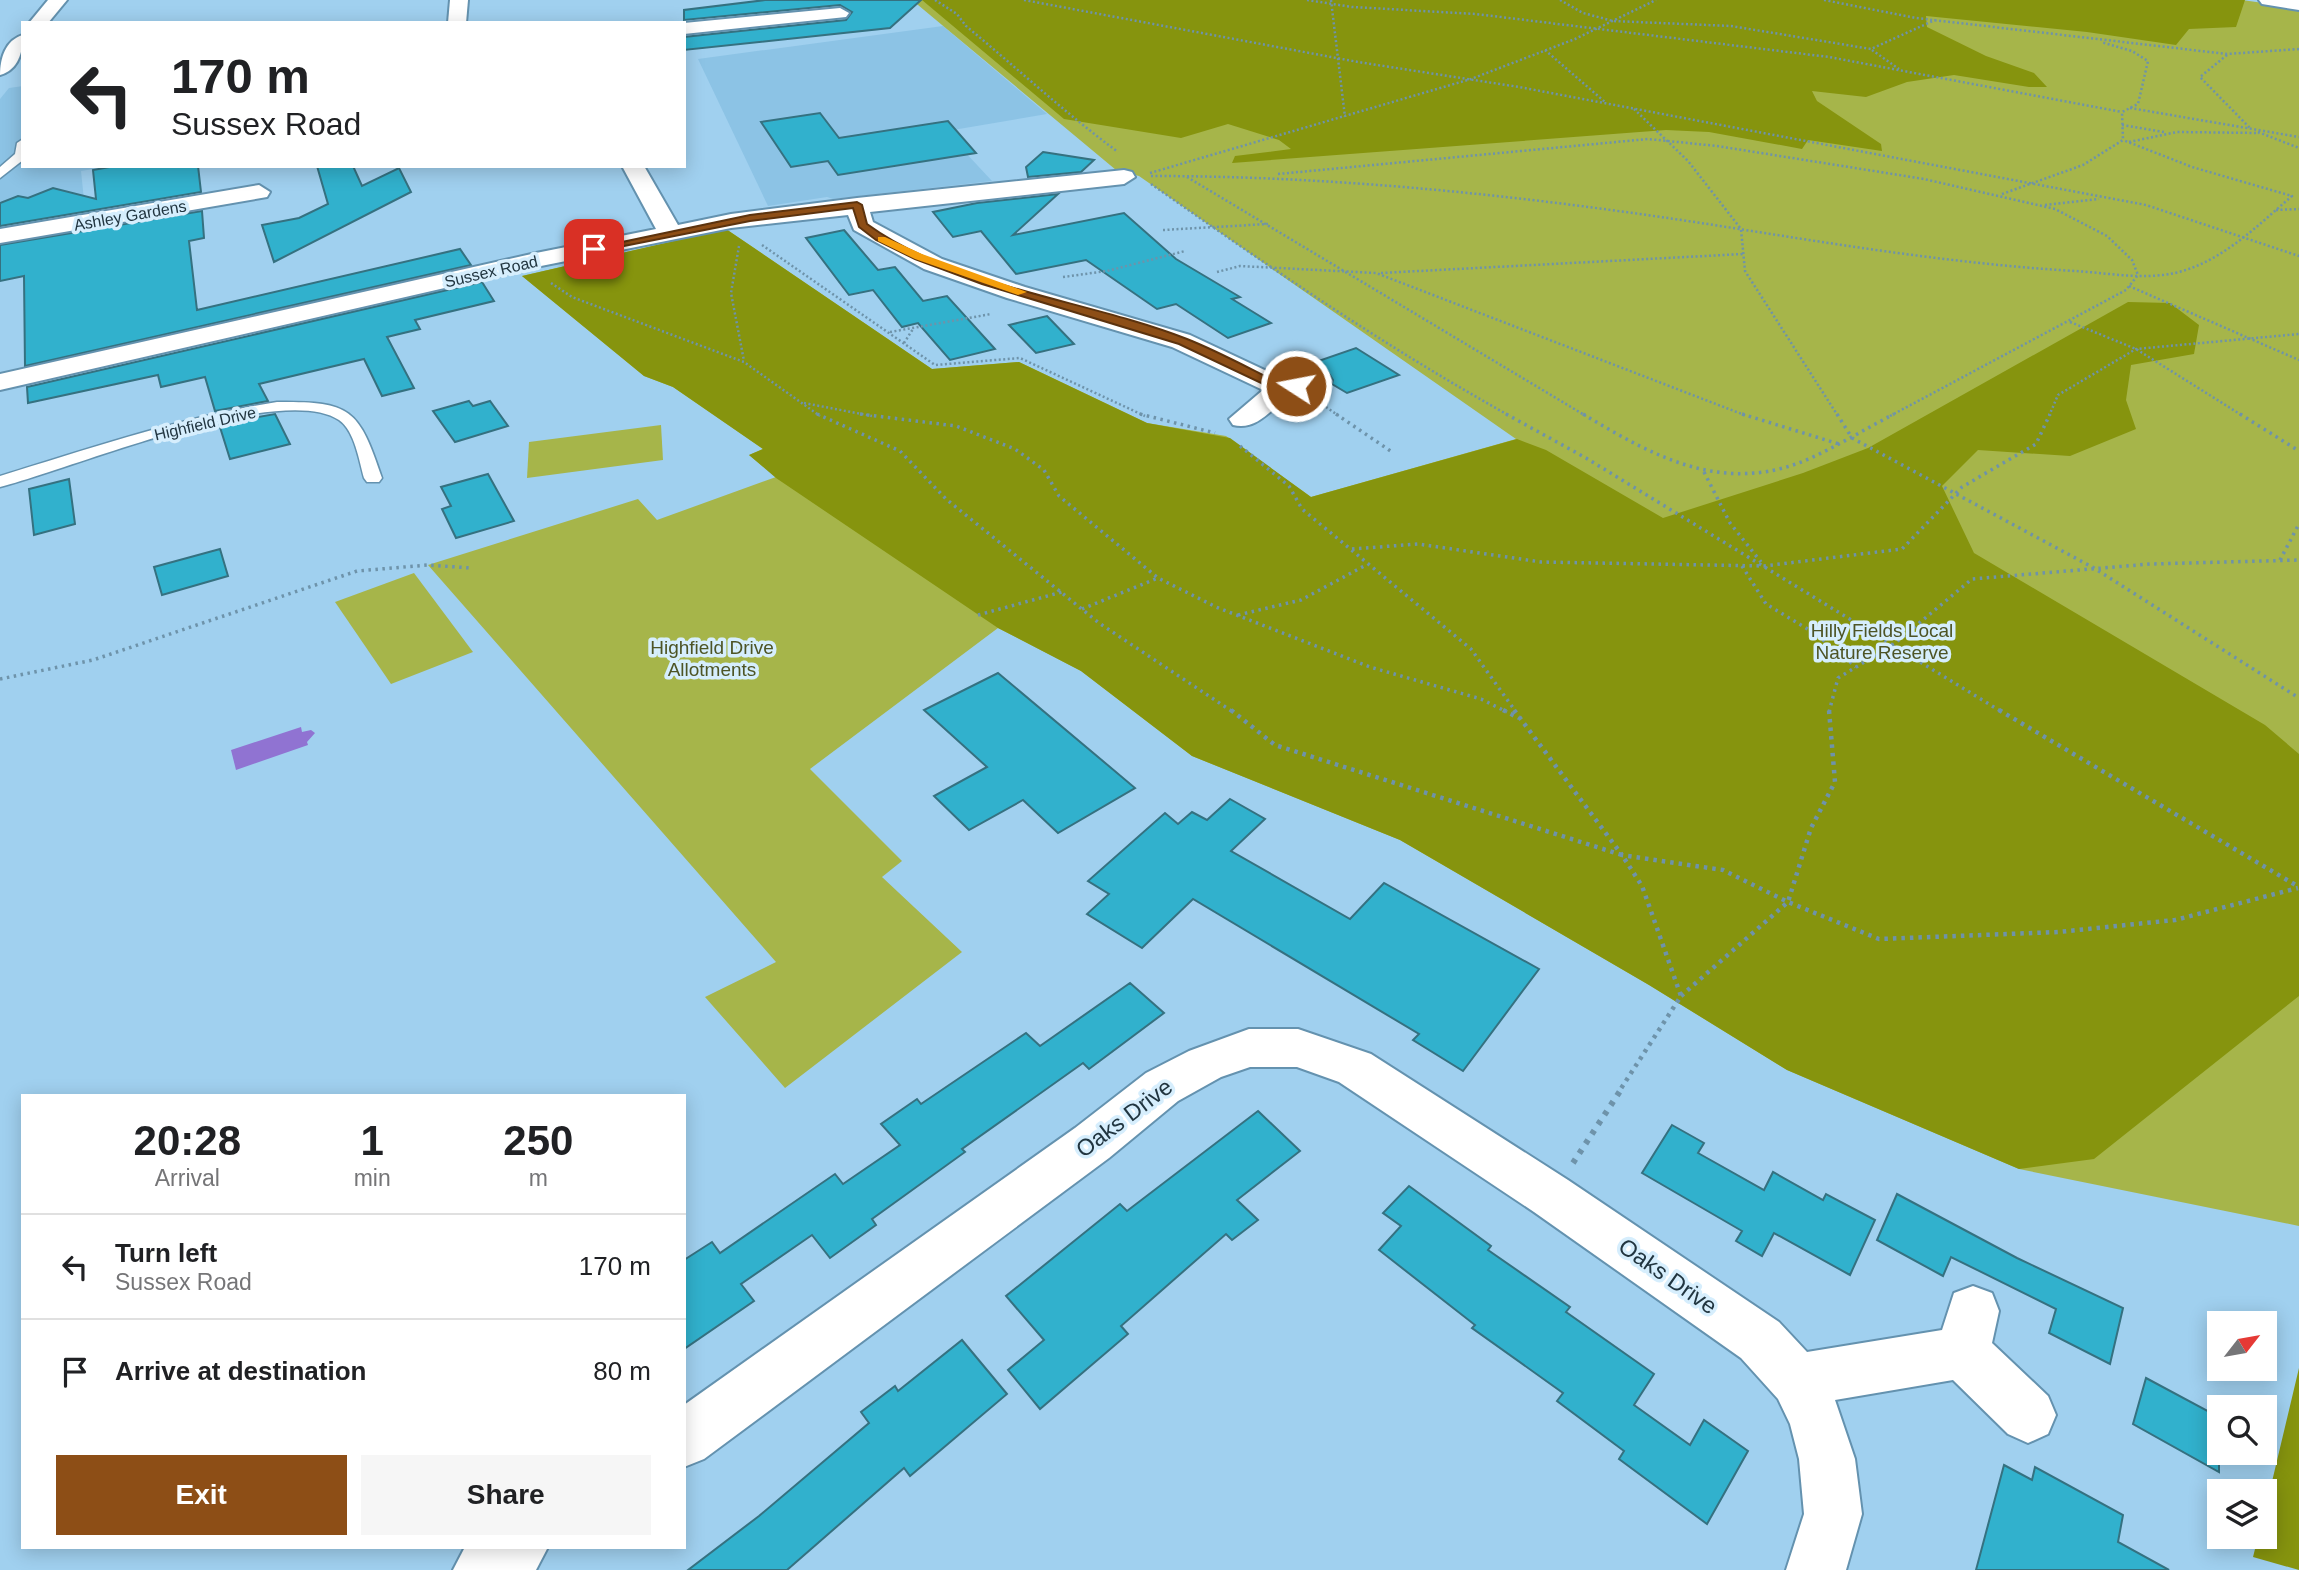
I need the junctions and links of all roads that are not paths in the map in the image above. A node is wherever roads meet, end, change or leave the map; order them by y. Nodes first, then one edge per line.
1 (58, 0) edge
2 (459, 0) edge
3 (2268, 0) edge
4 (2299, 5) edge
5 (840, 13) dead end
6 (40, 21) edge
7 (457, 21) edge
8 (686, 29) edge
9 (21, 43) edge
10 (0, 69) edge
11 (21, 155) edge
12 (634, 168) edge
13 (0, 174) edge
14 (1132, 176) road end
15 (259, 192) dead end
16 (857, 205) junction
17 (671, 233) junction
18 (0, 236) edge
19 (0, 382) edge
20 (1236, 429) road end
21 (373, 478) dead end
22 (0, 482) edge
23 (1797, 1380) junction
24 (2028, 1415) dead end
25 (686, 1438) edge
26 (516, 1549) edge
27 (483, 1570) edge
28 (1816, 1570) edge

1 - 6 street
2 - 7 street
3 - 4 street
5 - 8 street
9 - 10 street
11 - 13 lane
12 - 17 street
14 - 16 street, Sussex Road
15 - 18 street, Ashley Gardens
16 - 17 street, Sussex Road
16 - 20 street
17 - 19 street, Sussex Road
21 - 22 lane, Highfield Drive
23 - 24 street
23 - 25 street, Oaks Drive
23 - 28 street, Oaks Drive
26 - 27 street

